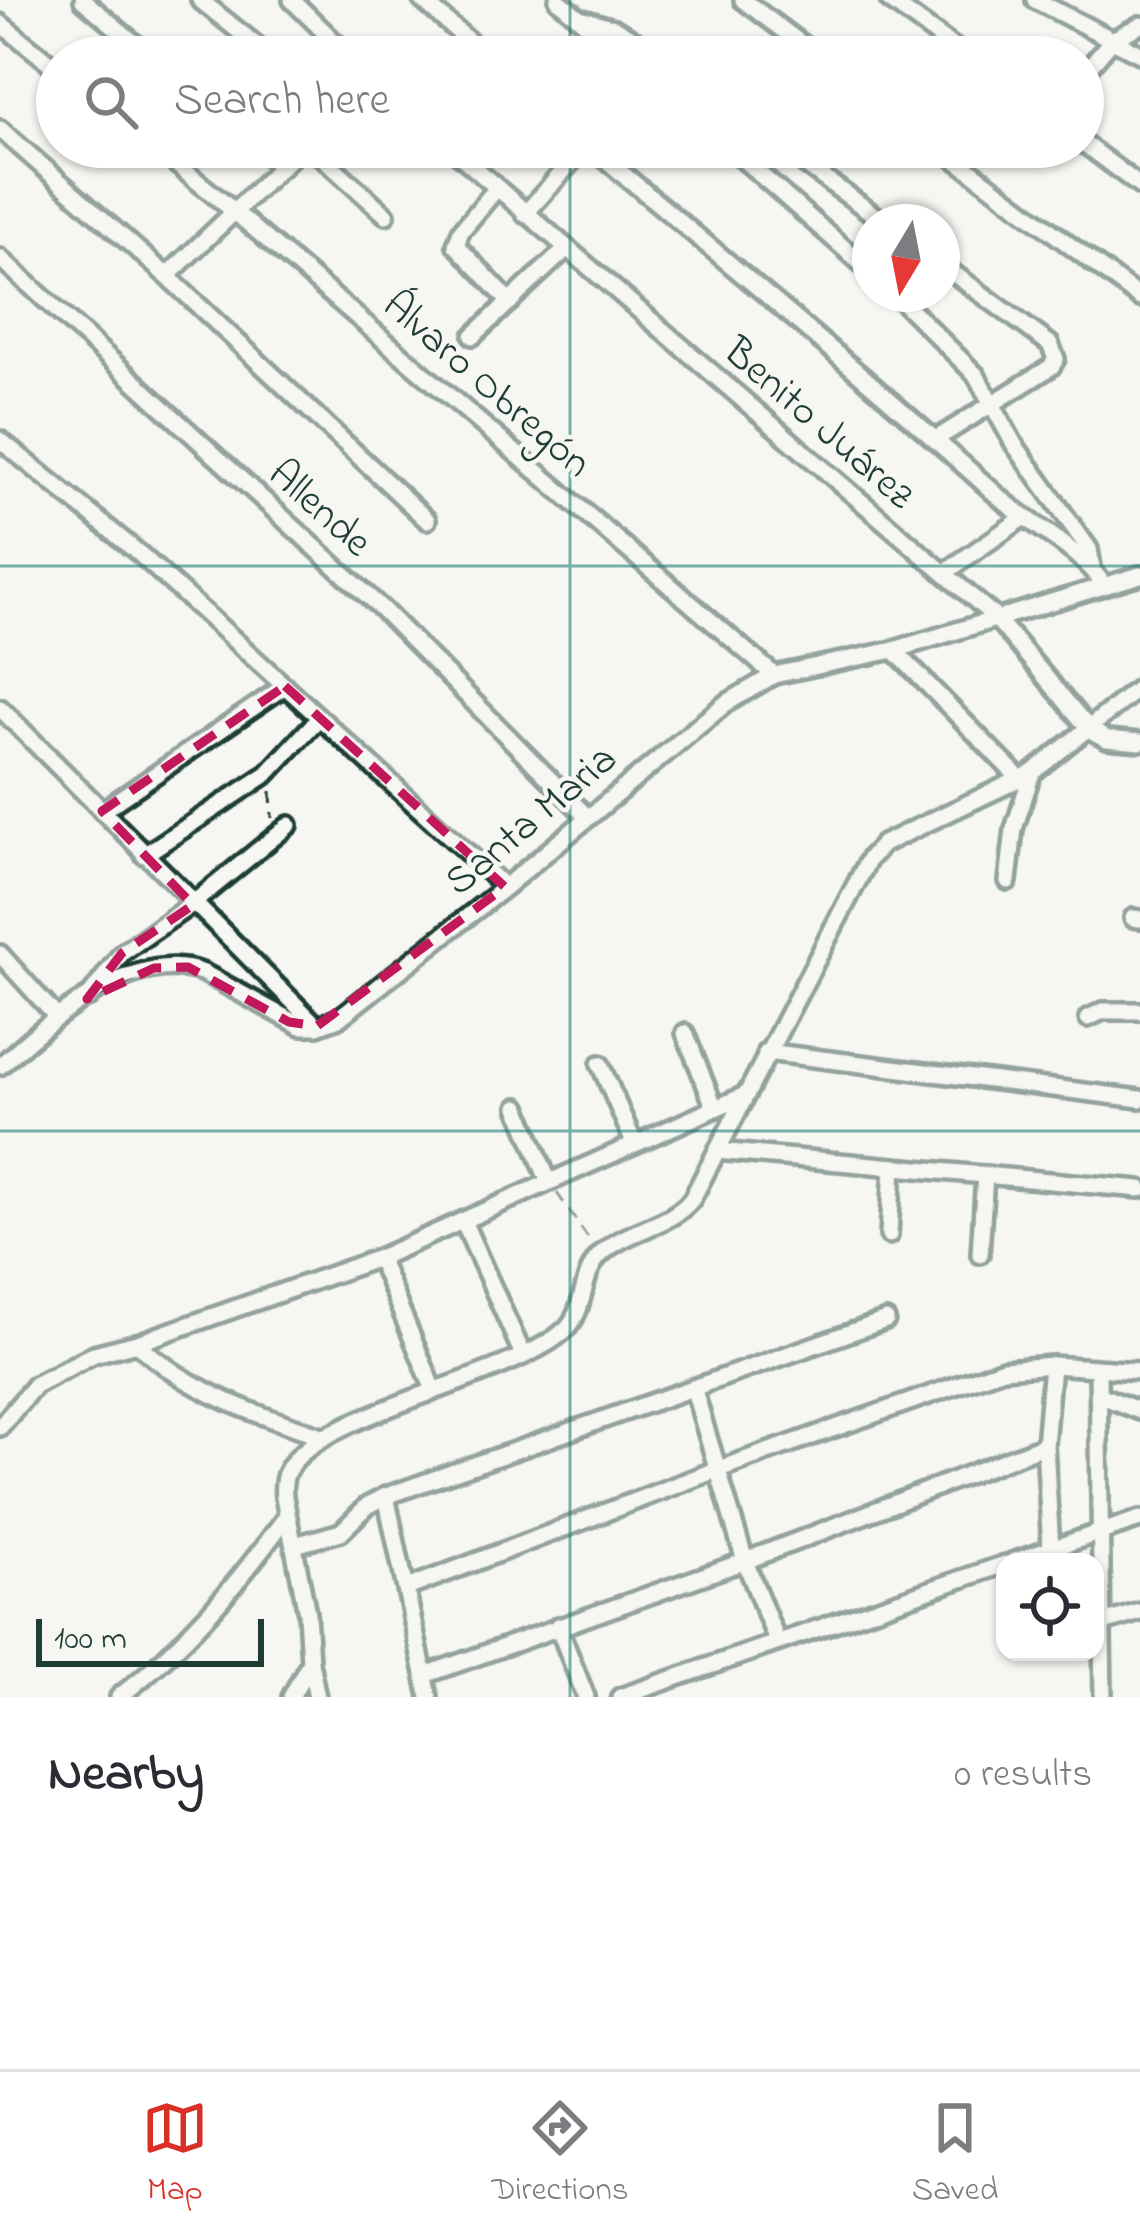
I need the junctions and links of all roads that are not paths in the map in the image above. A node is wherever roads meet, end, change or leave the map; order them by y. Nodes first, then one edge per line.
1 (83, 0) edge
2 (200, 0) edge
3 (292, 0) edge
4 (422, 0) edge
5 (558, 0) edge
6 (743, 0) edge
7 (889, 0) edge
8 (1035, 0) edge
9 (580, 19) junction
10 (0, 23) edge
11 (1140, 25) edge
12 (126, 36) edge
13 (245, 36) edge
14 (329, 36) edge
15 (464, 36) edge
16 (600, 36) edge
17 (627, 36) edge
18 (791, 36) edge
19 (938, 36) edge
20 (1112, 40) junction
21 (1104, 49) edge
22 (36, 52) edge
23 (1140, 54) edge
24 (0, 129) edge
25 (1104, 156) edge
26 (36, 161) edge
27 (44, 168) edge
28 (180, 168) edge
29 (281, 168) edge
30 (334, 168) edge
31 (473, 168) edge
32 (568, 168) edge
33 (613, 168) edge
34 (753, 168) edge
35 (811, 168) edge
36 (967, 168) edge
37 (1136, 175) edge
38 (496, 189) junction
39 (860, 204) edge
40 (235, 212) junction
41 (525, 214) junction
42 (386, 215) dead end
43 (566, 249) junction
44 (852, 256) edge
45 (0, 258) edge
46 (167, 276) junction
47 (960, 278) edge
48 (1140, 298) edge
49 (510, 302) junction
50 (915, 312) edge
51 (473, 336) dead end
52 (991, 402) junction
53 (936, 439) junction
54 (0, 440) edge
55 (1023, 518) junction
56 (427, 520) dead end
57 (1092, 567) junction
58 (944, 573) junction
59 (1140, 575) edge
60 (1104, 585) junction
61 (995, 617) junction
62 (894, 650) junction
63 (774, 675) junction
64 (284, 686) junction
65 (1140, 687) edge
66 (0, 708) edge
67 (319, 718) junction
68 (1090, 730) junction
69 (1140, 742) edge
70 (1026, 776) junction
71 (102, 812) junction
72 (586, 816) junction
73 (289, 825) dead end
74 (144, 855) junction
75 (1008, 880) dead end
76 (505, 887) junction
77 (192, 904) junction
78 (4, 966) edge
79 (87, 1000) junction
80 (1140, 1011) edge
81 (56, 1016) junction
82 (1088, 1018) dead end
83 (317, 1026) junction
84 (686, 1033) dead end
85 (766, 1052) junction
86 (600, 1064) dead end
87 (0, 1066) edge
88 (745, 1095) junction
89 (1140, 1099) edge
90 (714, 1106) junction
91 (518, 1107) dead end
92 (634, 1142) junction
93 (717, 1151) junction
94 (893, 1167) junction
95 (985, 1175) junction
96 (548, 1180) junction
97 (1140, 1189) edge
98 (463, 1221) junction
99 (889, 1234) dead end
100 (980, 1254) dead end
101 (379, 1258) junction
102 (886, 1320) dead end
103 (137, 1342) junction
104 (523, 1355) junction
105 (1052, 1365) junction
106 (1097, 1370) junction
107 (1140, 1371) edge
108 (434, 1390) junction
109 (694, 1390) junction
110 (1099, 1394) junction
111 (1140, 1411) edge
112 (0, 1427) edge
113 (325, 1437) junction
114 (1046, 1444) junction
115 (716, 1471) junction
116 (386, 1496) junction
117 (286, 1517) junction
118 (1140, 1519) edge
119 (1102, 1532) junction
120 (295, 1545) junction
121 (1051, 1549) junction
122 (1039, 1553) edge
123 (1102, 1553) edge
124 (745, 1561) junction
125 (996, 1567) edge
126 (407, 1588) junction
127 (1140, 1612) edge
128 (1104, 1624) edge
129 (558, 1627) junction
130 (777, 1641) junction
131 (1103, 1661) edge
132 (310, 1662) junction
133 (425, 1676) junction
134 (118, 1697) edge
135 (291, 1697) edge
136 (317, 1697) edge
137 (428, 1697) edge
138 (586, 1697) edge
139 (620, 1697) edge
140 (1103, 1697) edge

1 - 12 street
2 - 13 street
3 - 14 street
4 - 15 street
5 - 9 street
6 - 18 street
7 - 19 street
8 - 20 street
9 - 16 street
9 - 17 street
10 - 22 street
11 - 20 street
20 - 21 street
20 - 23 street
24 - 26 street
25 - 37 street
27 - 46 street
28 - 40 street, Álvaro Obregón
29 - 40 street
30 - 42 street
31 - 38 street, Benito Juárez
32 - 41 street
33 - 53 street
34 - 44 street
35 - 39 street
36 - 48 street
38 - 41 street, Benito Juárez
38 - 49 street
40 - 46 street
40 - 63 street, Álvaro Obregón
41 - 43 street, Benito Juárez
43 - 49 street
43 - 58 street, Benito Juárez
45 - 72 street, Allende
46 - 56 street
47 - 52 street
49 - 51 street
50 - 52 street
52 - 53 street
52 - 57 street
53 - 55 street
54 - 64 street
55 - 57 street
55 - 58 street
57 - 60 street
58 - 61 street, Benito Juárez
59 - 60 street, Santa Maria
60 - 61 street, Santa Maria
61 - 62 street, Santa Maria
61 - 68 street, Benito Juárez
62 - 63 street, Santa Maria
62 - 70 street
63 - 72 street, Santa Maria
64 - 67 street
64 - 71 street
65 - 68 street
66 - 71 street
67 - 74 street
67 - 76 street
68 - 69 street
68 - 70 street
70 - 75 street
70 - 85 street
71 - 74 street
72 - 76 street, Santa Maria
73 - 77 street
74 - 77 street
76 - 83 street, Santa Maria
77 - 79 street
77 - 83 street
78 - 81 street
79 - 81 street
79 - 83 street
80 - 82 street
81 - 87 street
84 - 90 street
85 - 88 street
85 - 89 street
86 - 92 street
88 - 90 street
88 - 93 street
90 - 92 street
91 - 96 street
92 - 96 street
93 - 94 street
93 - 104 street
94 - 95 street
94 - 99 street
95 - 97 street
95 - 100 street
96 - 98 street
98 - 101 street
98 - 104 street
101 - 103 street
101 - 108 street
102 - 109 street
103 - 112 street
103 - 113 street
104 - 108 street
105 - 106 street
105 - 114 street
105 - 115 street
106 - 107 street
106 - 110 street
108 - 113 street
109 - 115 street
109 - 116 street
110 - 111 street
110 - 119 street
113 - 117 street
114 - 121 street
114 - 124 street
115 - 124 street
115 - 126 street
116 - 120 street
116 - 126 street
117 - 120 street
117 - 134 street
118 - 119 street
119 - 121 street
119 - 123 street
120 - 132 street
121 - 122 street
124 - 129 street
124 - 130 street
125 - 130 street
126 - 133 street
127 - 128 street
129 - 133 street
129 - 138 street
130 - 139 street
131 - 140 street
132 - 135 street
132 - 136 street
133 - 137 street

